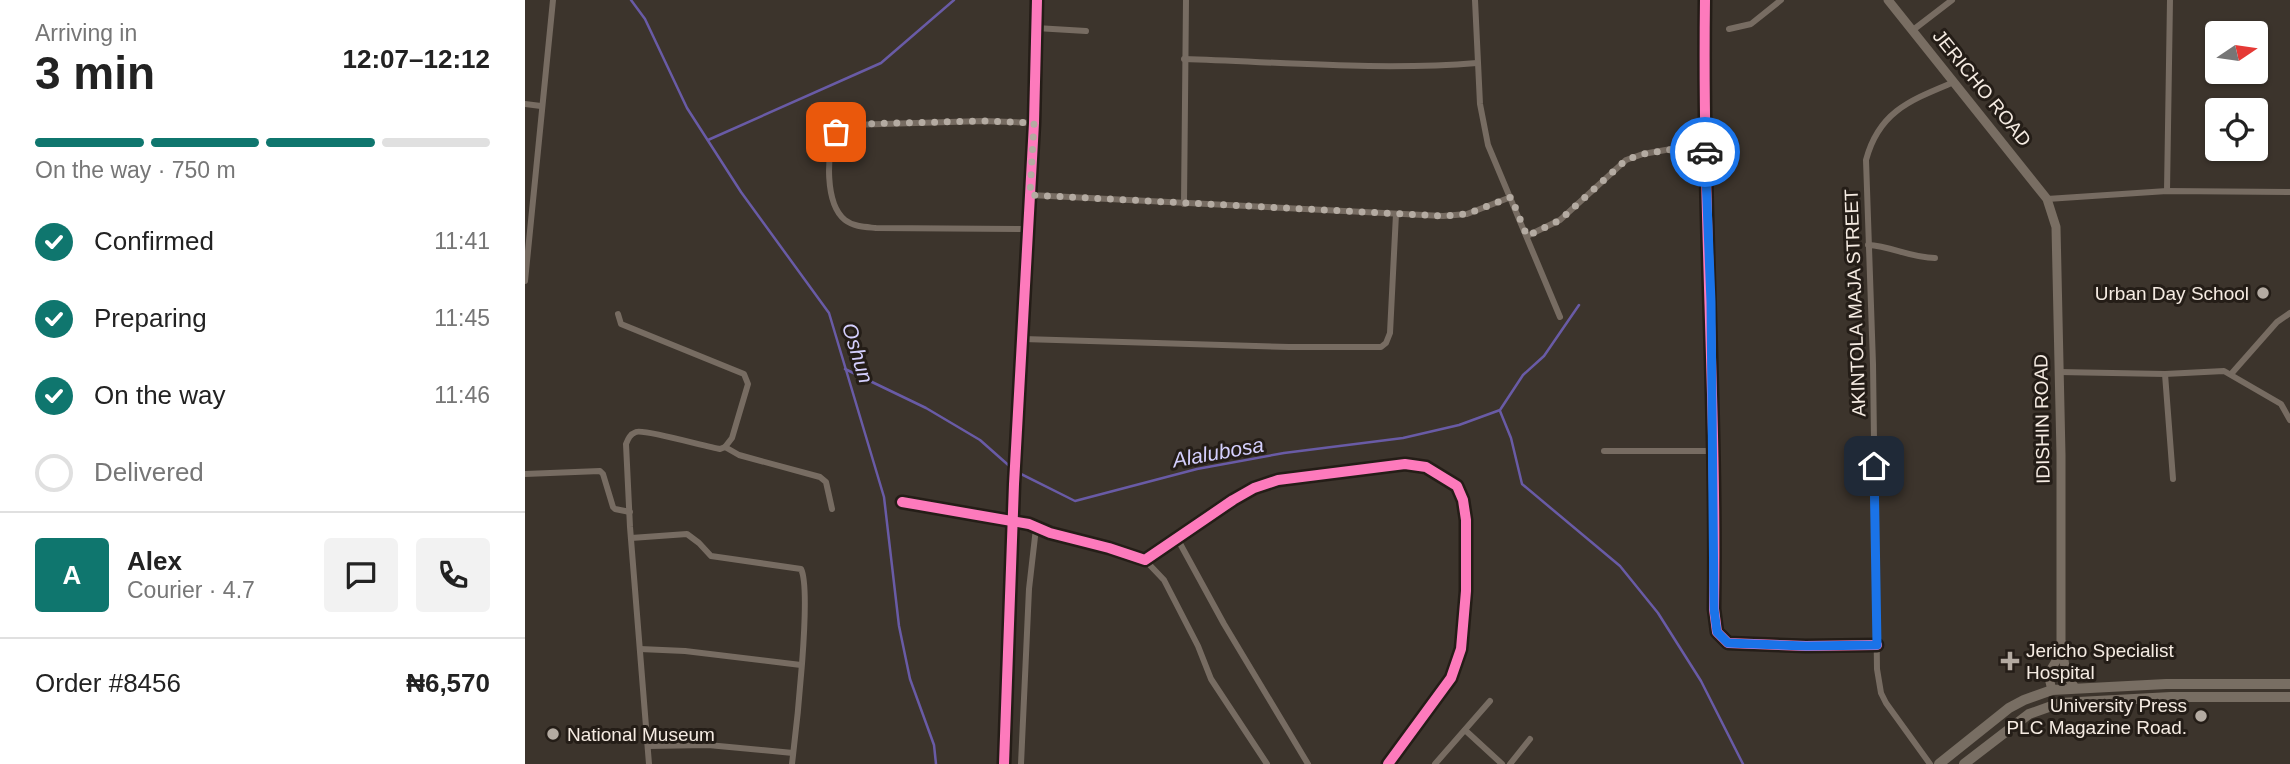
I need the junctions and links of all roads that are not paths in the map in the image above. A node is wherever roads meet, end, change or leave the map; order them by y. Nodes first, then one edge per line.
1 (553, 0) edge
2 (1037, 0) edge
3 (1186, 0) edge
4 (1475, 0) edge
5 (1705, 0) edge
6 (1781, 0) edge
7 (1888, 0) edge
8 (1952, 0) edge
9 (2170, 0) edge
10 (1035, 28) junction
11 (1729, 29) dead end
12 (1913, 30) junction
13 (1086, 31) dead end
14 (1184, 59) junction
15 (1477, 63) junction
16 (1954, 82) junction
17 (525, 104) edge
18 (541, 106) junction
19 (1034, 123) junction
20 (1705, 144) junction
21 (2167, 191) junction
22 (2290, 191) edge
23 (1030, 195) junction
24 (1511, 197) junction
25 (2047, 199) junction
26 (1184, 204) junction
27 (528, 207) edge
28 (1396, 214) junction
29 (1028, 229) junction
30 (1527, 236) junction
31 (1868, 245) junction
32 (1935, 258) dead end
33 (525, 281) edge
34 (2290, 313) edge
35 (618, 314) dead end
36 (1560, 317) dead end
37 (1023, 339) junction
38 (2059, 372) junction
39 (2165, 373) junction
40 (2232, 373) junction
41 (2290, 420) edge
42 (725, 447) junction
43 (1604, 451) dead end
44 (1711, 451) junction
45 (525, 474) edge
46 (2173, 479) dead end
47 (902, 502) dead end
48 (832, 509) dead end
49 (630, 512) junction
50 (1014, 523) junction
51 (1035, 528) junction
52 (631, 538) junction
53 (1177, 538) junction
54 (1145, 560) junction
55 (2061, 640) junction
56 (1877, 645) junction
57 (641, 649) junction
58 (801, 665) junction
59 (2290, 684) edge
60 (2075, 688) junction
61 (2052, 690) junction
62 (2290, 698) edge
63 (1490, 701) dead end
64 (1465, 730) junction
65 (1530, 739) dead end
66 (648, 746) junction
67 (793, 753) junction
68 (649, 764) edge
69 (792, 764) edge
70 (1004, 764) edge
71 (1021, 764) edge
72 (1267, 764) edge
73 (1308, 764) edge
74 (1388, 764) edge
75 (1436, 764) edge
76 (1502, 764) edge
77 (1510, 764) edge
78 (1930, 764) edge
79 (1939, 764) edge
80 (1964, 764) edge

1 - 18 street
2 - 10 street
3 - 14 street
4 - 15 street
5 - 20 street
6 - 11 street
7 - 12 street, JERICHO ROAD
8 - 12 street
9 - 21 street
10 - 13 street
10 - 19 street
12 - 16 street, JERICHO ROAD
14 - 15 street
14 - 26 street
15 - 24 street
16 - 25 street, JERICHO ROAD
16 - 31 street, AKINTOLA MAJA STREET
17 - 18 street
18 - 27 street
19 - 23 street
19 - 29 street
20 - 30 street
20 - 44 street
21 - 22 street
21 - 25 street
23 - 26 street
23 - 29 street
24 - 28 street
24 - 30 street
25 - 38 street, IDISHIN ROAD
26 - 28 street
27 - 33 street
28 - 37 street
29 - 37 street
30 - 36 street
31 - 32 street
31 - 56 street, AKINTOLA MAJA STREET
34 - 40 street
35 - 42 street
37 - 50 street
38 - 39 street
38 - 55 street, IDISHIN ROAD
39 - 40 street
39 - 46 street
40 - 41 street
42 - 48 street
42 - 49 street
43 - 44 street
44 - 56 street
45 - 49 street
47 - 50 street
49 - 52 street
50 - 51 street
50 - 70 street
51 - 54 street
51 - 71 street
52 - 57 street
52 - 58 street
53 - 54 street
53 - 73 street
53 - 74 street
54 - 72 street
55 - 60 street
55 - 61 street
56 - 78 street, AKINTOLA MAJA STREET
57 - 58 street
57 - 66 street
58 - 67 street
59 - 60 main road
60 - 61 main road
61 - 79 main road
62 - 80 main road
63 - 64 street
64 - 75 street
64 - 76 street
65 - 77 street
66 - 67 street
66 - 68 street
67 - 69 street

